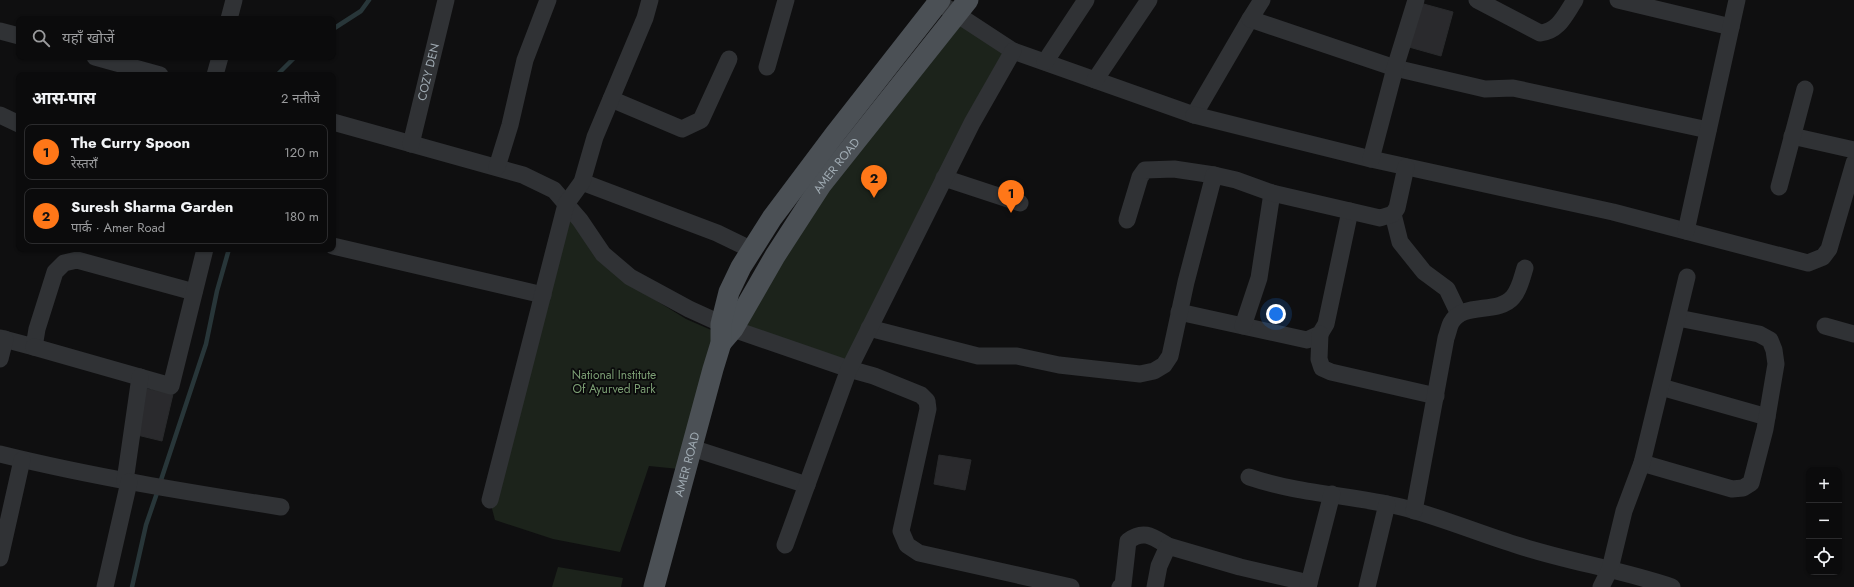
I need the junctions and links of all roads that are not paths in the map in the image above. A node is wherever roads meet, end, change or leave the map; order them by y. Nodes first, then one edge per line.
1 (234, 0) edge
2 (446, 0) edge
3 (548, 0) edge
4 (650, 0) edge
5 (786, 0) edge
6 (1086, 0) edge
7 (1149, 0) edge
8 (1262, 0) edge
9 (1416, 0) edge
10 (1477, 0) edge
11 (1575, 0) edge
12 (1618, 0) edge
13 (1737, 0) edge
14 (938, 1) edge
15 (962, 7) edge
16 (231, 16) edge
17 (1250, 19) junction
18 (1731, 27) junction
19 (0, 31) edge
20 (16, 35) edge
21 (1013, 51) junction
22 (729, 59) dead end
23 (106, 60) edge
24 (219, 60) edge
25 (1045, 62) junction
26 (766, 67) dead end
27 (1394, 68) junction
28 (149, 72) edge
29 (216, 72) edge
30 (1095, 80) junction
31 (1805, 89) dead end
32 (611, 99) junction
33 (0, 115) edge
34 (1194, 115) junction
35 (16, 123) edge
36 (336, 123) edge
37 (1708, 130) junction
38 (1792, 136) junction
39 (411, 144) junction
40 (1854, 150) edge
41 (1371, 159) junction
42 (1854, 163) edge
43 (497, 167) junction
44 (1406, 167) junction
45 (1214, 175) junction
46 (944, 178) junction
47 (582, 182) junction
48 (1779, 187) dead end
49 (1272, 193) junction
50 (1020, 203) dead end
51 (566, 204) junction
52 (1350, 211) junction
53 (1393, 214) junction
54 (1127, 220) dead end
55 (1686, 231) junction
56 (336, 247) edge
57 (752, 250) junction
58 (204, 252) edge
59 (1525, 268) dead end
60 (1687, 277) dead end
61 (194, 292) junction
62 (543, 295) junction
63 (1179, 312) junction
64 (1459, 314) junction
65 (1678, 318) junction
66 (1244, 326) junction
67 (1825, 326) dead end
68 (869, 328) junction
69 (725, 332) junction
70 (1320, 334) junction
71 (1854, 334) edge
72 (2, 339) edge
73 (34, 347) junction
74 (0, 359) edge
75 (849, 369) junction
76 (140, 377) junction
77 (1661, 387) junction
78 (1436, 396) junction
79 (1767, 417) junction
80 (692, 448) junction
81 (0, 454) edge
82 (22, 460) junction
83 (1642, 463) junction
84 (1250, 477) dead end
85 (132, 482) junction
86 (807, 485) junction
87 (1332, 494) junction
88 (490, 500) dead end
89 (1387, 504) junction
90 (281, 506) dead end
91 (1414, 511) junction
92 (785, 545) dead end
93 (1168, 546) junction
94 (0, 558) edge
95 (1610, 569) junction
96 (1309, 585) edge
97 (105, 587) edge
98 (654, 587) edge
99 (1071, 587) edge
100 (1120, 587) edge
101 (1155, 587) edge
102 (1367, 587) edge
103 (1601, 587) edge
104 (1672, 587) edge

1 - 16 street
2 - 39 street, COZY DEN
3 - 43 street
4 - 32 street
5 - 26 street
6 - 25 street
7 - 30 street
8 - 17 street
9 - 27 street
10 - 11 street
12 - 18 street
13 - 18 street
14 - 15 street
14 - 57 main road, AMER ROAD
15 - 21 street
15 - 69 main road, AMER ROAD
17 - 27 street
17 - 34 street
18 - 37 street
19 - 20 street
21 - 25 street
21 - 46 street
22 - 32 street
23 - 28 street
24 - 29 street
25 - 30 street
27 - 37 street
27 - 41 street
30 - 34 street
31 - 38 street
32 - 47 street
33 - 35 street
34 - 41 street
36 - 39 street
37 - 55 street
38 - 40 street
38 - 48 street
39 - 43 street
41 - 44 street
42 - 55 street
43 - 51 street
44 - 53 street
44 - 55 street
45 - 49 street
45 - 54 street
45 - 63 street
46 - 50 street
46 - 68 street
47 - 51 street
47 - 57 street
49 - 52 street
49 - 66 street
51 - 62 street
51 - 69 street
52 - 53 street
52 - 70 street
53 - 64 street
56 - 62 street
57 - 69 main road, AMER ROAD
58 - 61 street
59 - 64 street
60 - 65 street
61 - 73 street
61 - 76 street
62 - 88 street
63 - 66 street
63 - 68 street
64 - 78 street
65 - 77 street
65 - 79 street
66 - 70 street
67 - 71 street
68 - 75 street
69 - 75 street
69 - 80 main road, AMER ROAD
70 - 78 street
72 - 73 street
72 - 74 street
73 - 76 street
75 - 86 street
75 - 99 street
76 - 85 street
77 - 79 street
77 - 83 street
78 - 91 street
79 - 83 street
80 - 86 street
80 - 98 main road, AMER ROAD
81 - 82 street
82 - 85 street
82 - 94 street
83 - 95 street
84 - 87 street
85 - 90 street
85 - 97 street
86 - 92 street
87 - 89 street
87 - 96 street
89 - 91 street
89 - 102 street
91 - 95 street
93 - 96 street
93 - 100 street
93 - 101 street
95 - 103 street
95 - 104 street

